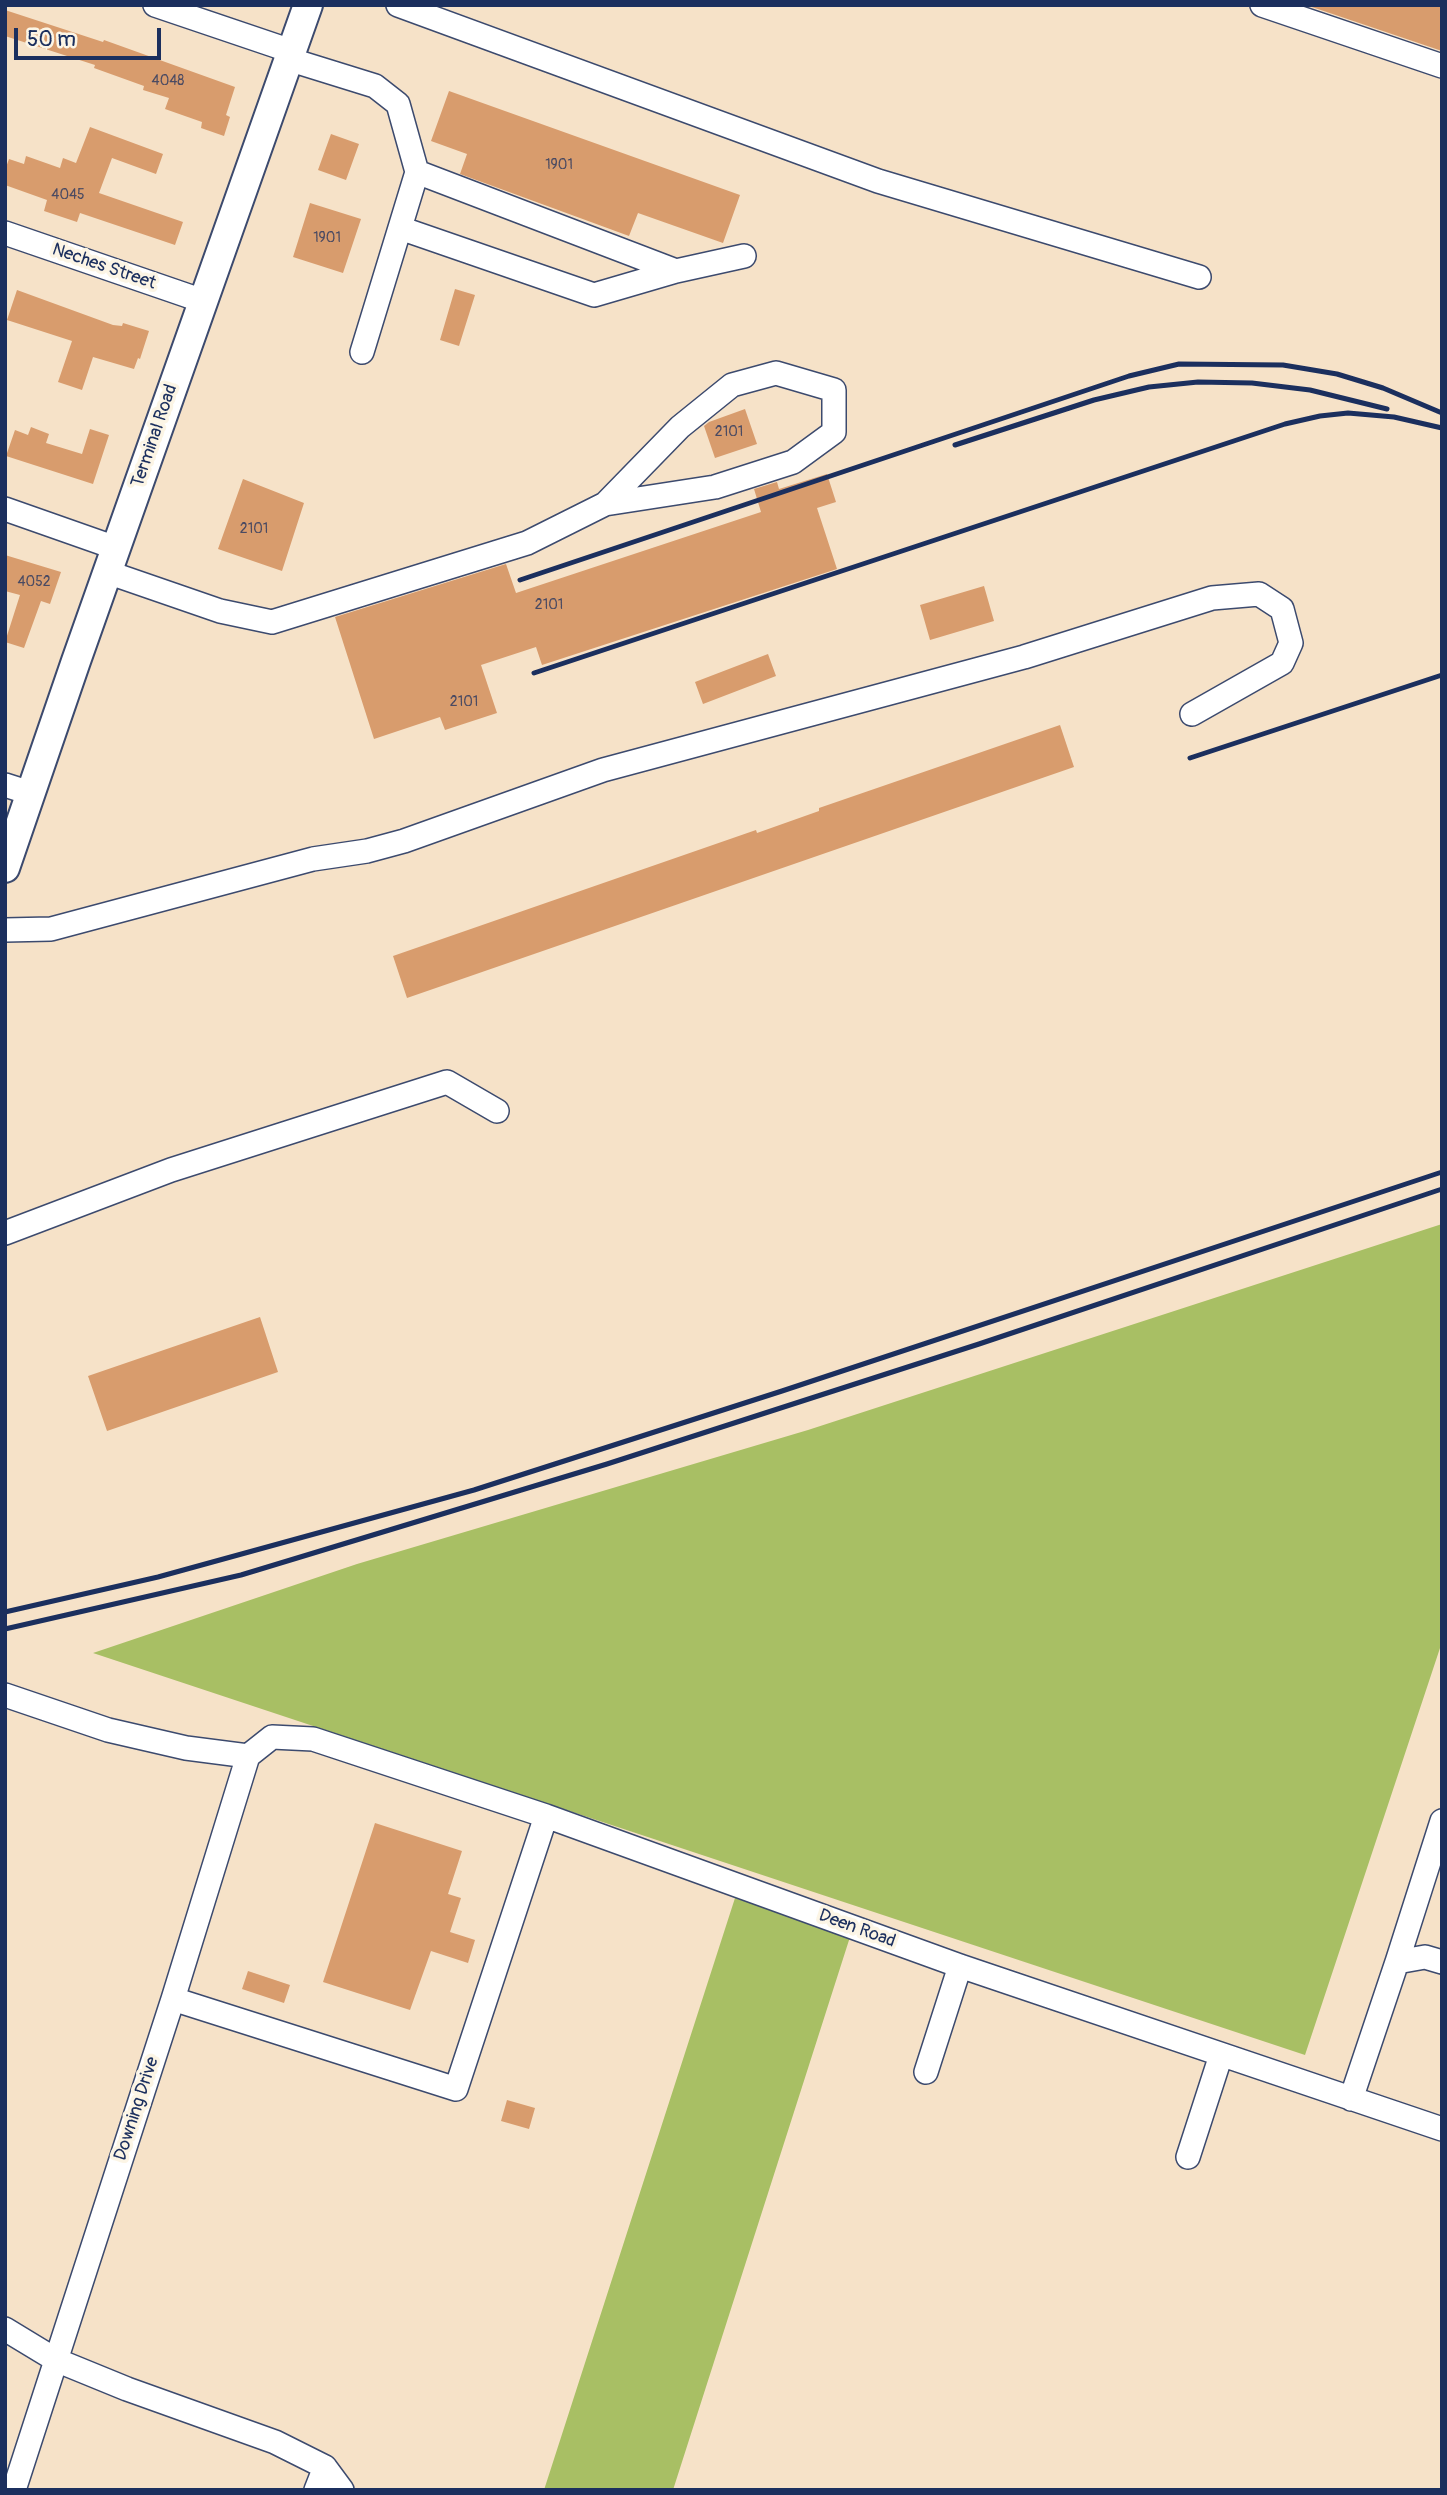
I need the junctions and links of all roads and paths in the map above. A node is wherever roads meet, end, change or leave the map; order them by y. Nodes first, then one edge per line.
1 (155, 5) edge
2 (307, 5) edge
3 (398, 5) edge
4 (1262, 5) edge
5 (290, 55) junction
6 (1442, 66) edge
7 (418, 172) junction
8 (400, 228) junction
9 (5, 233) edge
10 (744, 256) dead end
11 (676, 271) junction
12 (1199, 277) dead end
13 (203, 301) junction
14 (362, 352) dead end
15 (605, 503) junction
16 (5, 509) edge
17 (111, 560) junction
18 (1192, 714) dead end
19 (17, 789) edge
20 (5, 868) edge
21 (5, 930) edge
22 (497, 1111) dead end
23 (5, 1233) edge
24 (5, 1695) edge
25 (248, 1756) junction
26 (546, 1816) junction
27 (1442, 1821) edge
28 (1397, 1962) junction
29 (1442, 1962) edge
30 (960, 1966) junction
31 (173, 1998) junction
32 (1221, 2055) junction
33 (926, 2073) dead end
34 (1351, 2099) junction
35 (1442, 2129) edge
36 (1188, 2157) dead end
37 (5, 2329) edge
38 (56, 2360) junction
39 (325, 2467) junction
40 (14, 2490) edge
41 (316, 2490) edge
42 (342, 2490) edge

1 - 5 street
2 - 5 main road, Terminal Road
3 - 12 street
4 - 6 street
5 - 7 street
5 - 13 main road, Terminal Road
7 - 8 street
7 - 11 street
8 - 11 street
8 - 14 street
9 - 13 street, Neches Street
10 - 11 street
13 - 17 main road, Terminal Road
15 - 15 street
15 - 17 street
16 - 17 street
17 - 19 main road, Terminal Road
18 - 21 street
19 - 20 main road, Terminal Road
22 - 23 street
24 - 25 street
25 - 26 street, Deen Road
25 - 31 street, Downing Drive
26 - 30 street, Deen Road
26 - 31 street
27 - 28 street
28 - 29 street
28 - 34 street
30 - 32 street, Deen Road
30 - 33 street
31 - 38 street, Downing Drive
32 - 34 street, Deen Road
32 - 36 street
34 - 35 street, Deen Road
37 - 38 street
38 - 39 street
38 - 40 street, Downing Drive
39 - 41 street
39 - 42 street

